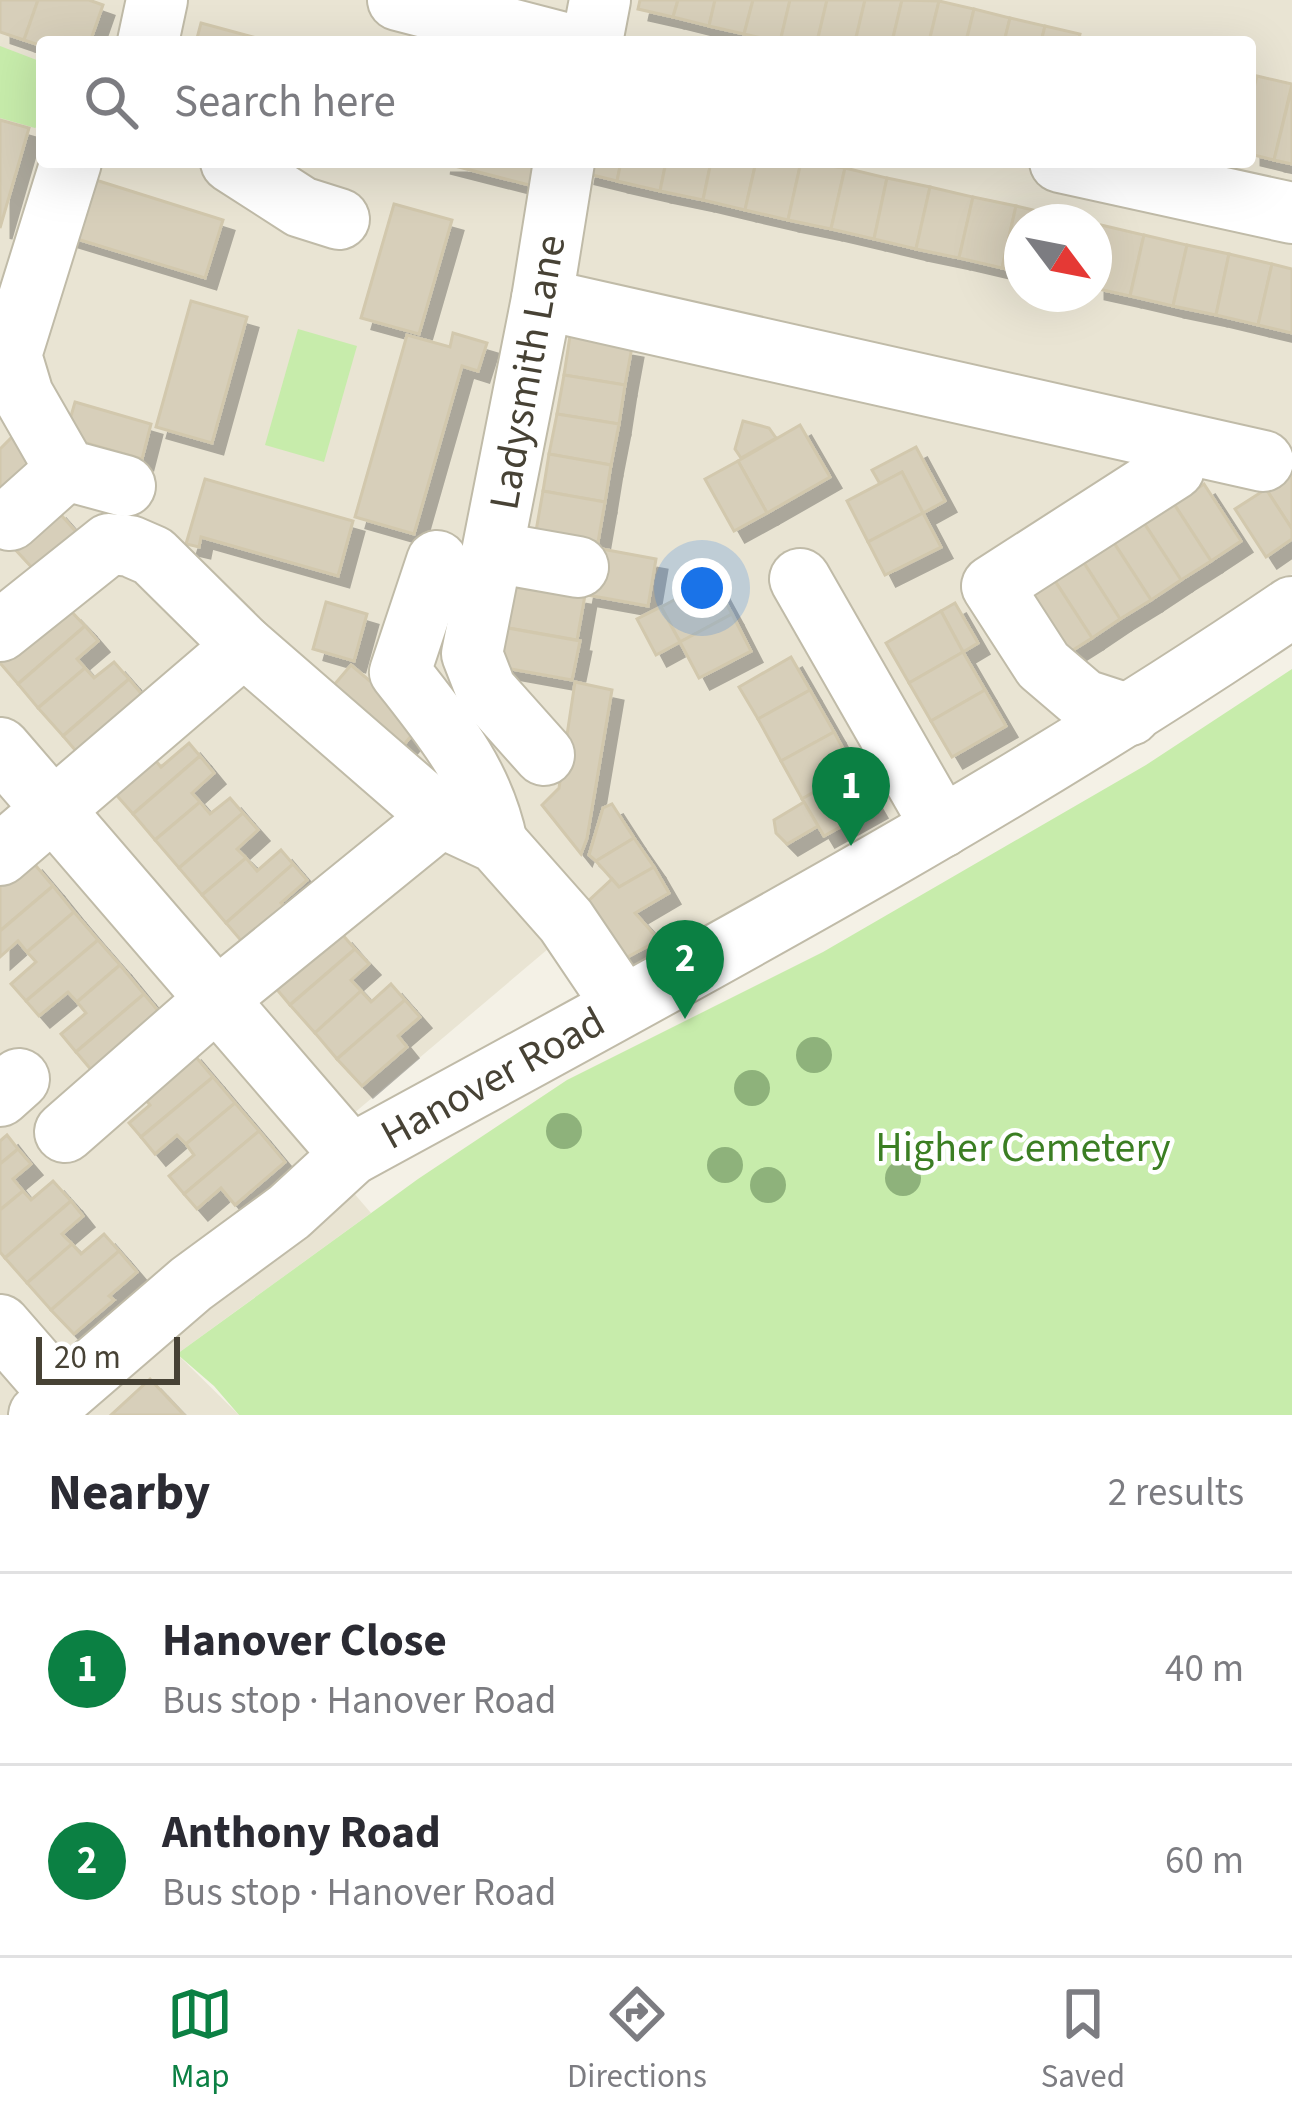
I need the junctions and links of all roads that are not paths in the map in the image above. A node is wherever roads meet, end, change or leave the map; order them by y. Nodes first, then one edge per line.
1 (157, 0) edge
2 (398, 0) edge
3 (600, 0) edge
4 (149, 36) edge
5 (537, 36) edge
6 (593, 36) edge
7 (69, 168) edge
8 (241, 168) edge
9 (563, 168) edge
10 (1087, 168) edge
11 (1292, 213) edge
12 (339, 219) dead end
13 (542, 299) junction
14 (1263, 461) dead end
15 (1174, 469) dead end
16 (66, 470) junction
17 (125, 486) dead end
18 (10, 520) dead end
19 (472, 565) junction
20 (578, 567) dead end
21 (800, 579) dead end
22 (1292, 607) edge
23 (0, 631) edge
24 (244, 646) junction
25 (1130, 716) junction
26 (0, 748) edge
27 (544, 755) dead end
28 (53, 808) junction
29 (441, 818) junction
30 (942, 826) junction
31 (497, 843) junction
32 (0, 855) edge
33 (217, 999) junction
34 (622, 1004) junction
35 (65, 1132) dead end
36 (351, 1155) junction
37 (0, 1325) edge
38 (50, 1405) edge

1 - 4 street
2 - 5 street
3 - 6 street
7 - 16 street
8 - 12 street
9 - 13 street, Ladysmith Lane
10 - 11 street
13 - 14 street
13 - 19 street, Ladysmith Lane
15 - 25 street
16 - 17 street
16 - 18 street
19 - 20 street
19 - 27 street
19 - 31 street
21 - 30 street
22 - 25 street, Hanover Road
23 - 24 street
24 - 28 street
24 - 29 street
25 - 30 street, Hanover Road
26 - 28 street
28 - 32 street
28 - 33 street
29 - 31 street
29 - 33 street
30 - 34 street, Hanover Road
31 - 34 street
33 - 35 street
33 - 36 street
34 - 36 street, Hanover Road
36 - 38 street, Hanover Road
37 - 38 street

